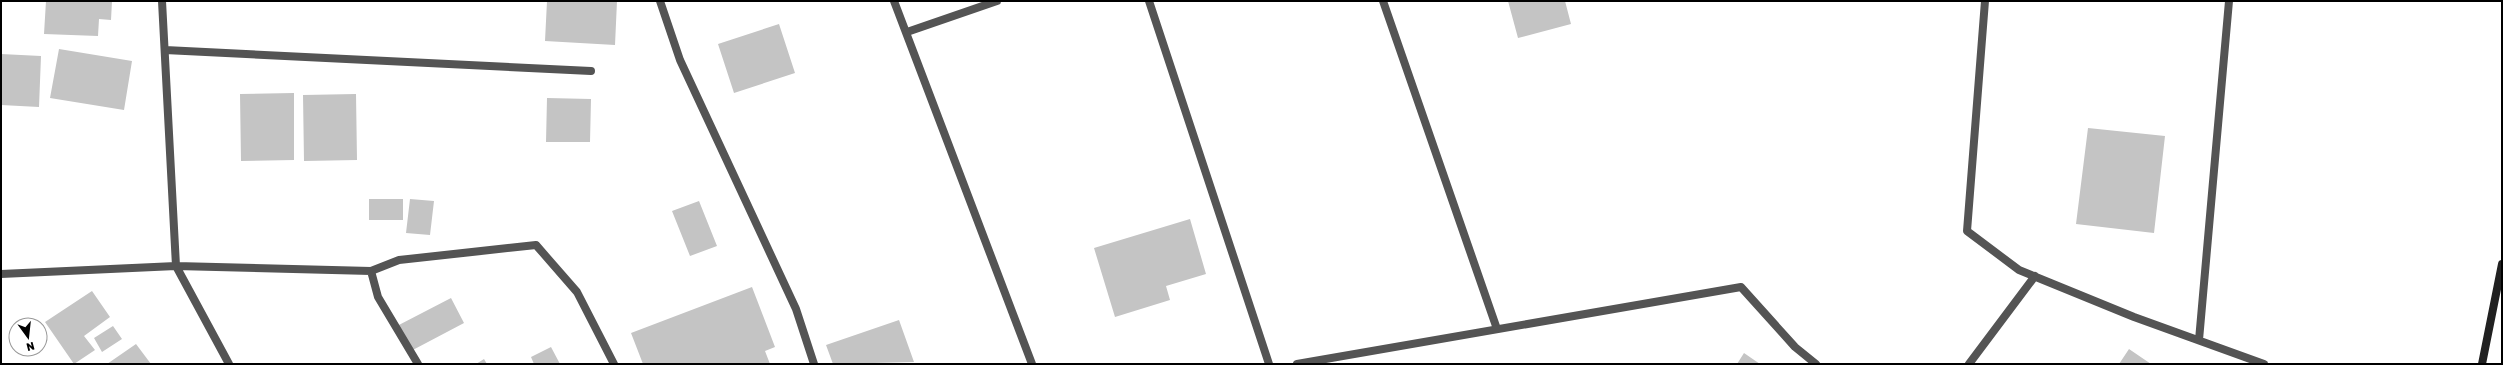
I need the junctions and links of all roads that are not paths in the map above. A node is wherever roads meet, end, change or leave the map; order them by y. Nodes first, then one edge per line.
1 (162, 1) edge
2 (660, 1) edge
3 (894, 1) edge
4 (998, 1) edge
5 (1149, 1) edge
6 (1383, 1) edge
7 (1985, 1) edge
8 (2229, 1) edge
9 (907, 32) junction
10 (165, 50) junction
11 (591, 71) dead end
12 (2502, 264) edge
13 (176, 266) junction
14 (371, 271) junction
15 (1, 274) edge
16 (2035, 276) junction
17 (1497, 329) junction
18 (2199, 340) junction
19 (229, 364) edge
20 (418, 364) edge
21 (614, 364) edge
22 (814, 364) edge
23 (1032, 364) edge
24 (1269, 364) edge
25 (1297, 364) edge
26 (1816, 364) edge
27 (1969, 364) edge
28 (2264, 364) edge
29 (2482, 364) edge

1 - 10 street
2 - 22 street
3 - 9 street
4 - 9 street
5 - 24 street
6 - 17 street
7 - 16 street
8 - 18 street
9 - 23 street
10 - 11 street
10 - 13 street
12 - 29 street
13 - 14 street
13 - 15 street
13 - 19 street
14 - 20 street
14 - 21 street
16 - 18 street
16 - 27 street
17 - 25 street
17 - 26 street
18 - 28 street

